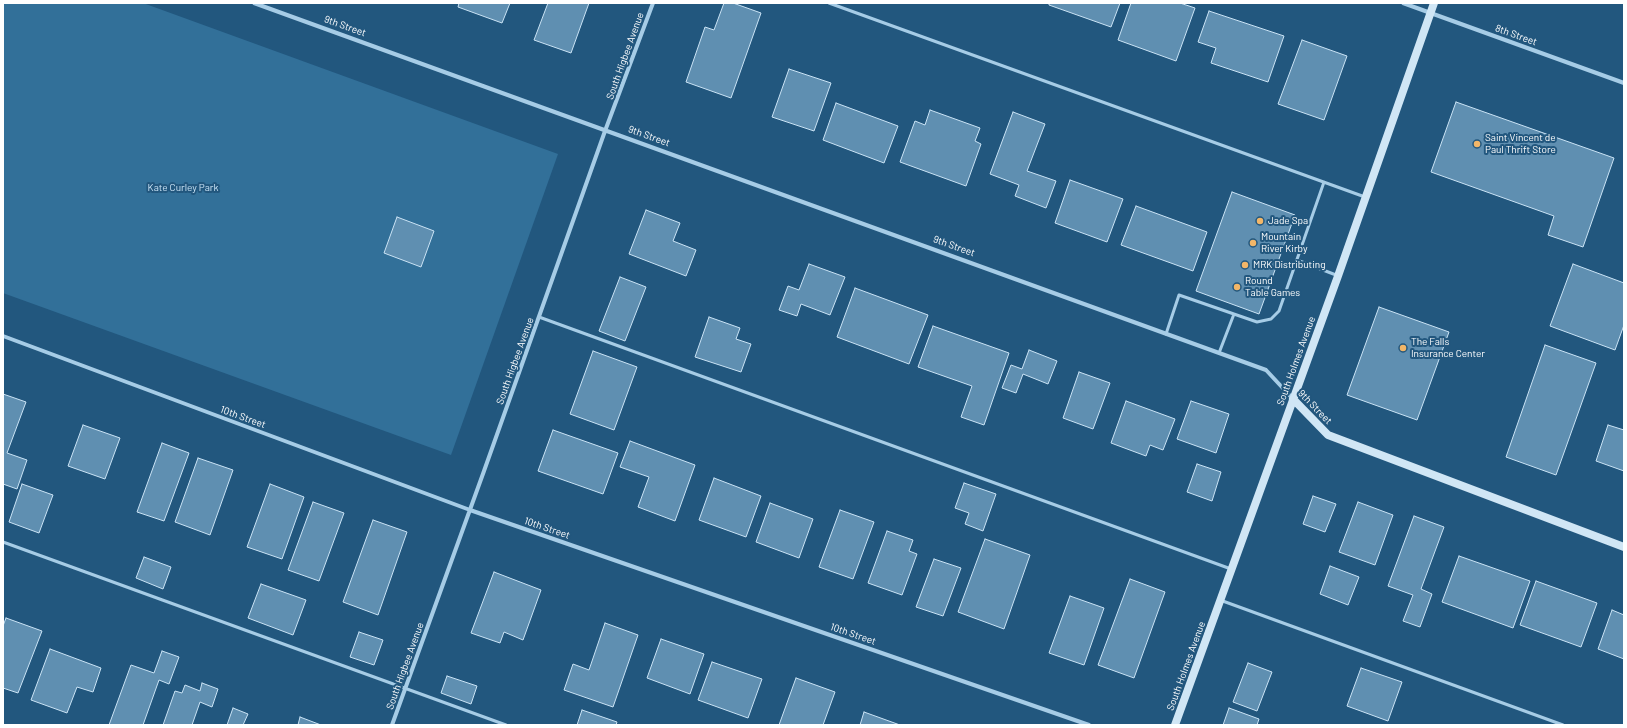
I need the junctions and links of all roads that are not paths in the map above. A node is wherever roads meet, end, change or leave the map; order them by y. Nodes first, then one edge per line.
1 (254, 3) edge
2 (653, 3) edge
3 (829, 3) edge
4 (1404, 3) edge
5 (1434, 3) edge
6 (1430, 13) junction
7 (1624, 83) edge
8 (605, 131) junction
9 (1324, 182) junction
10 (1366, 198) junction
11 (1297, 260) junction
12 (1338, 276) junction
13 (1234, 314) junction
14 (539, 317) junction
15 (1166, 334) junction
16 (3, 336) edge
17 (1219, 352) junction
18 (1293, 399) junction
19 (470, 510) junction
20 (3, 542) edge
21 (1624, 547) edge
22 (1231, 569) junction
23 (1220, 600) junction
24 (405, 688) junction
25 (392, 725) edge
26 (506, 725) edge
27 (1089, 725) edge
28 (1175, 725) edge
29 (1563, 725) edge

1 - 8 street, 9th Street
2 - 8 street, South Higbee Avenue
3 - 9 lane
4 - 6 street, 8th Street
5 - 6 main road, South Holmes Avenue
6 - 7 street, 8th Street
6 - 10 main road, South Holmes Avenue
8 - 14 street, South Higbee Avenue
8 - 15 street, 9th Street
9 - 10 lane
9 - 11 lane
10 - 12 main road, South Holmes Avenue
11 - 12 lane
11 - 13 lane
12 - 18 main road, South Holmes Avenue
13 - 15 lane
13 - 17 lane
14 - 19 street, South Higbee Avenue
14 - 22 lane
15 - 17 street, 9th Street
16 - 19 street, 10th Street
17 - 18 street, 9th Street
18 - 21 main road, 9th Street
18 - 22 main road, South Holmes Avenue
19 - 24 street, South Higbee Avenue
19 - 27 street, 10th Street
20 - 24 lane
22 - 23 main road, South Holmes Avenue
23 - 28 main road, South Holmes Avenue
23 - 29 lane
24 - 25 street, South Higbee Avenue
24 - 26 lane

